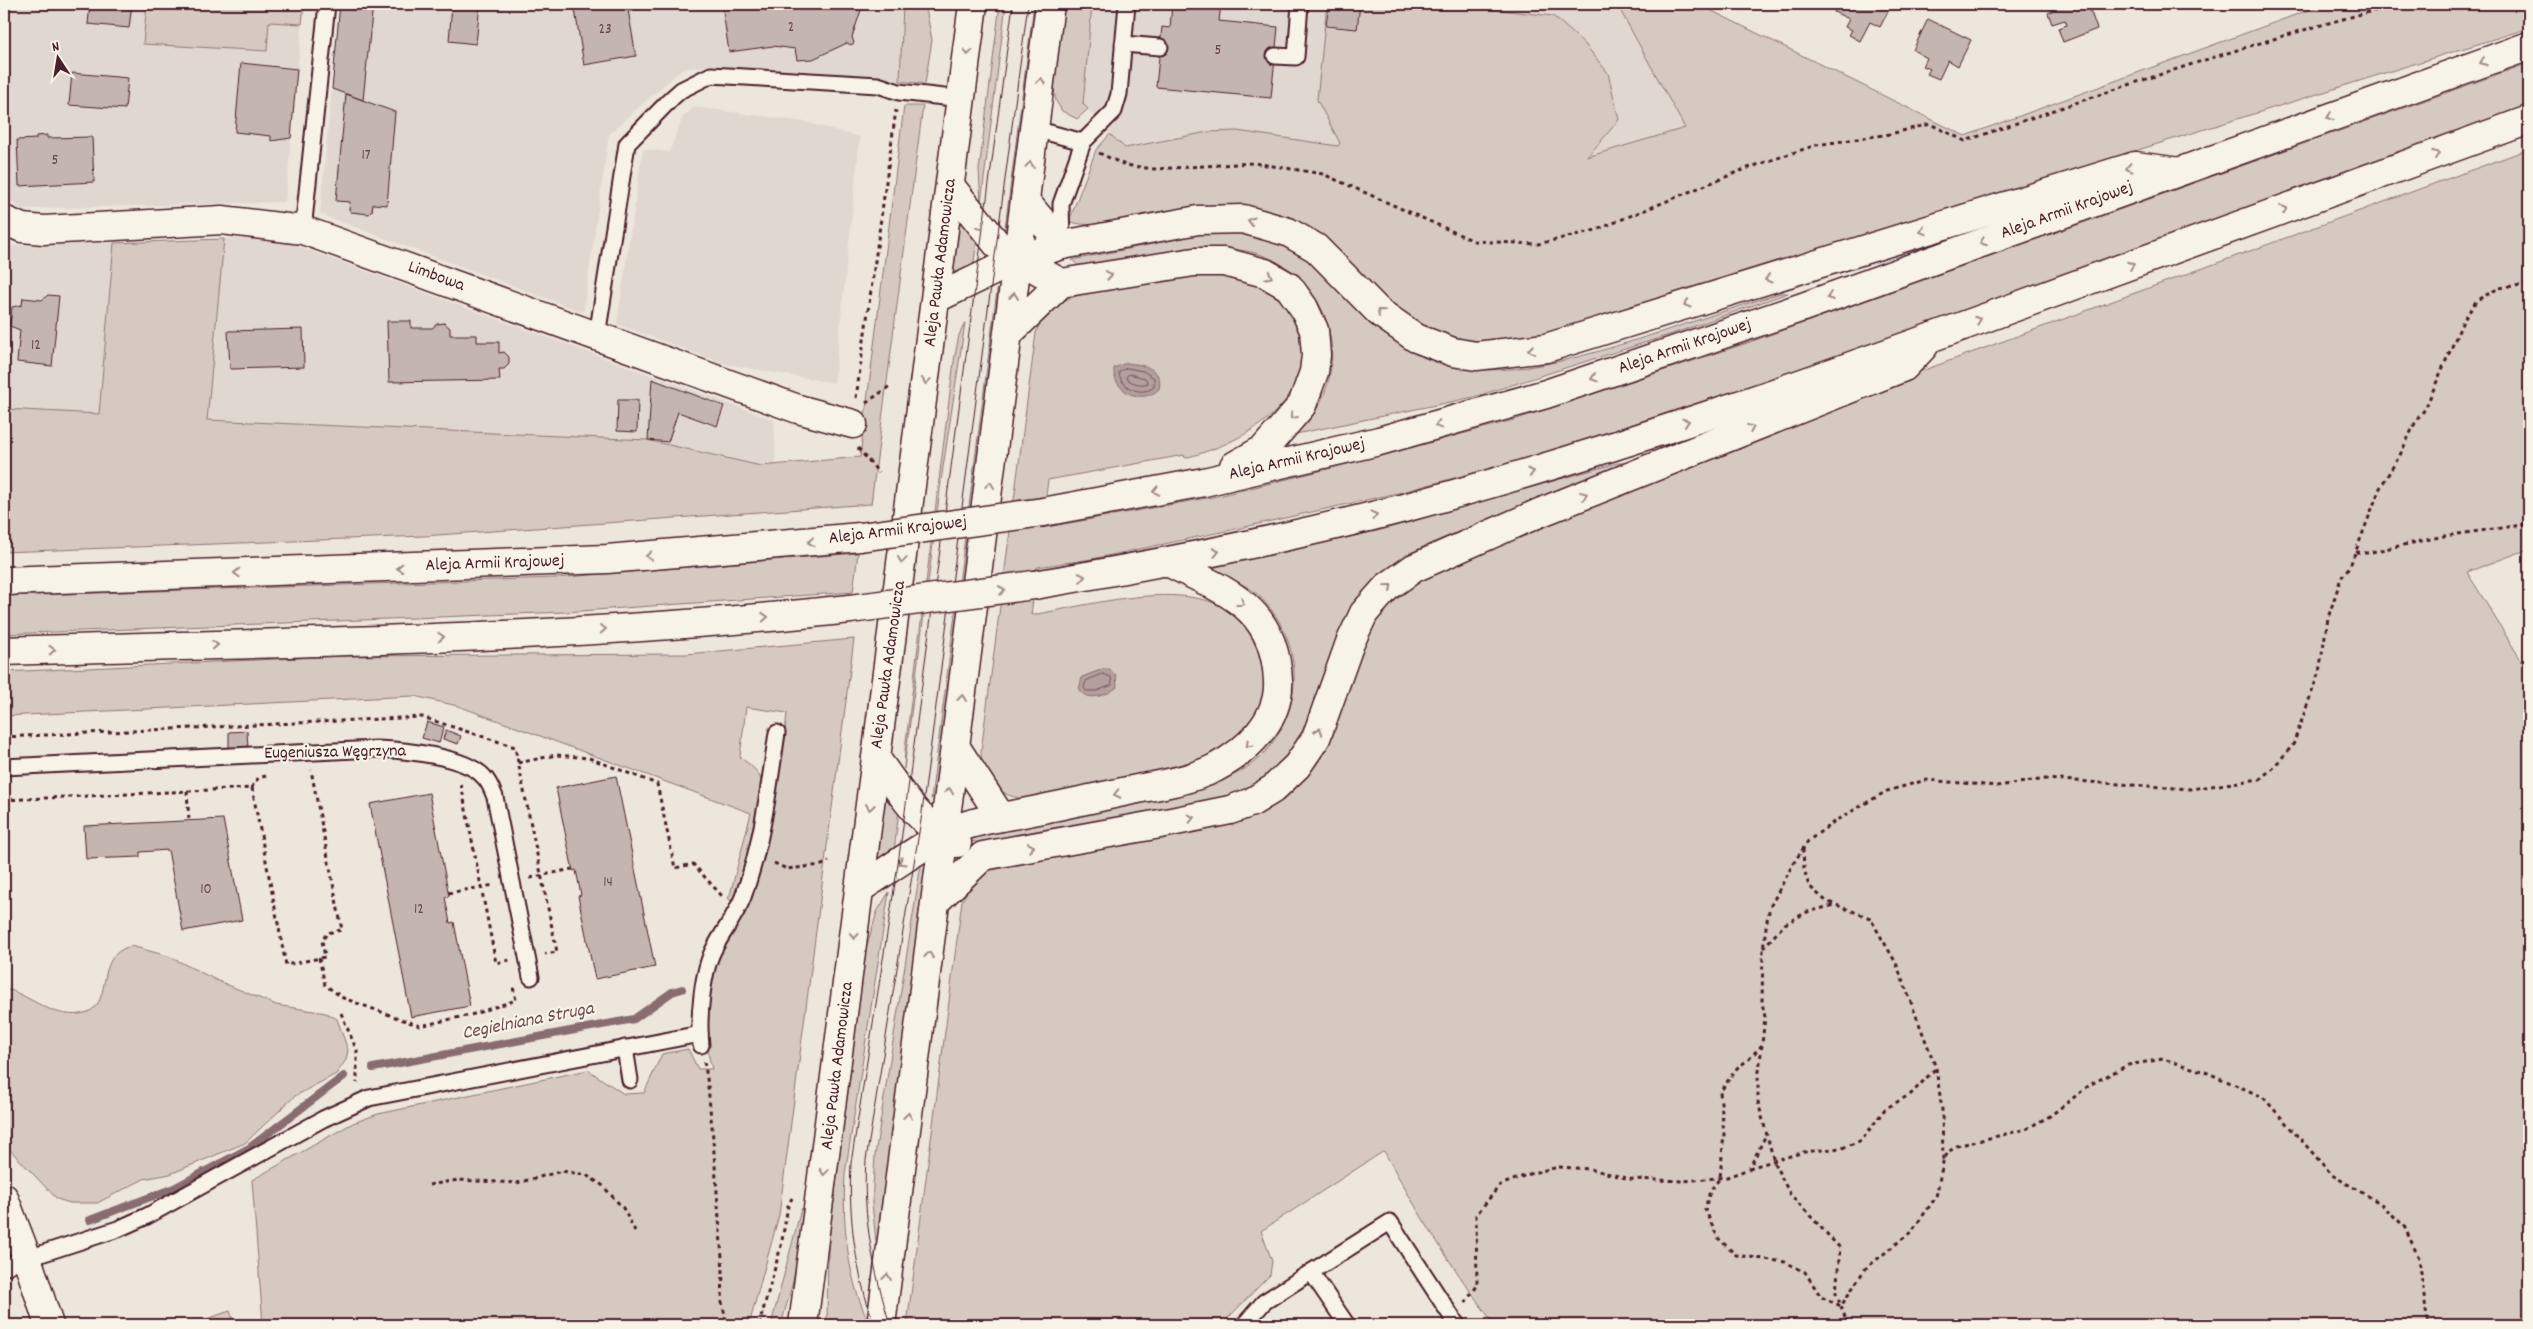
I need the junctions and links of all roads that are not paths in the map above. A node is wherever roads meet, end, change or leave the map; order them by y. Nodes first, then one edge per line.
1 (327, 4) edge
2 (974, 4) edge
3 (1050, 4) edge
4 (1128, 4) edge
5 (1300, 4) edge
6 (1123, 44) junction
7 (2529, 46) edge
8 (1160, 47) dead end
9 (1275, 56) dead end
10 (962, 99) junction
11 (2529, 120) edge
12 (1035, 129) junction
13 (1083, 142) junction
14 (2177, 171) junction
15 (951, 187) junction
16 (1025, 201) junction
17 (4, 220) edge
18 (303, 230) junction
19 (1062, 245) junction
20 (1018, 259) junction
21 (1061, 284) junction
22 (937, 298) junction
23 (1009, 333) junction
24 (597, 336) junction
25 (1932, 337) junction
26 (854, 418) road end
27 (1204, 482) junction
28 (1168, 562) junction
29 (4, 581) edge
30 (4, 651) edge
31 (777, 732) dead end
32 (955, 746) junction
33 (876, 759) junction
34 (4, 767) edge
35 (1001, 817) junction
36 (943, 836) junction
37 (983, 856) junction
38 (860, 888) junction
39 (936, 901) junction
40 (531, 977) dead end
41 (625, 1048) junction
42 (630, 1080) dead end
43 (4, 1198) edge
44 (15, 1263) edge
45 (1311, 1272) junction
46 (1455, 1323) edge
47 (49, 1325) edge
48 (804, 1325) edge
49 (881, 1325) edge
50 (1244, 1325) edge
51 (1347, 1325) edge

1 - 18 lane
2 -> 10 main road, Aleja Pawła Adamowicza
12 -> 3 main road
4 - 6 lane
5 - 9 lane
6 - 8 lane
6 - 13 lane
7 -> 14 main road, Aleja Armii Krajowej
10 - 15 main road, Aleja Pawła Adamowicza
10 - 24 lane
25 -> 11 main road
12 - 13 lane
16 -> 12 main road
13 - 19 lane
14 -> 19 main road
14 -> 27 main road, Aleja Armii Krajowej
15 -> 20 main road
15 - 22 main road, Aleja Pawła Adamowicza
16 - 19 main road
16 - 20 main road
17 - 18 main road, Limbowa
18 - 24 main road, Limbowa
19 - 20 main road
20 - 21 main road
20 - 22 main road
23 -> 20 main road
21 - 23 main road
21 -> 27 main road
22 -> 33 main road, Aleja Pawła Adamowicza
32 -> 23 main road
24 - 26 main road, Limbowa
28 -> 25 main road
37 -> 25 main road
27 -> 29 main road, Aleja Armii Krajowej, bridge
30 -> 28 main road, bridge
28 -> 35 main road
31 - 41 lane
32 - 35 main road
36 -> 32 main road
33 - 36 main road
33 -> 38 main road, Aleja Pawła Adamowicza
34 - 40 lane, Eugeniusza Węgrzyna
35 - 36 main road
36 - 37 main road
36 -> 38 main road
36 - 39 main road
37 - 39 main road
38 -> 48 main road, Aleja Pawła Adamowicza
49 -> 39 main road
41 - 42 lane
41 - 44 lane
43 - 44 main road
44 - 47 main road
45 - 46 lane
45 - 50 lane
45 - 51 lane

